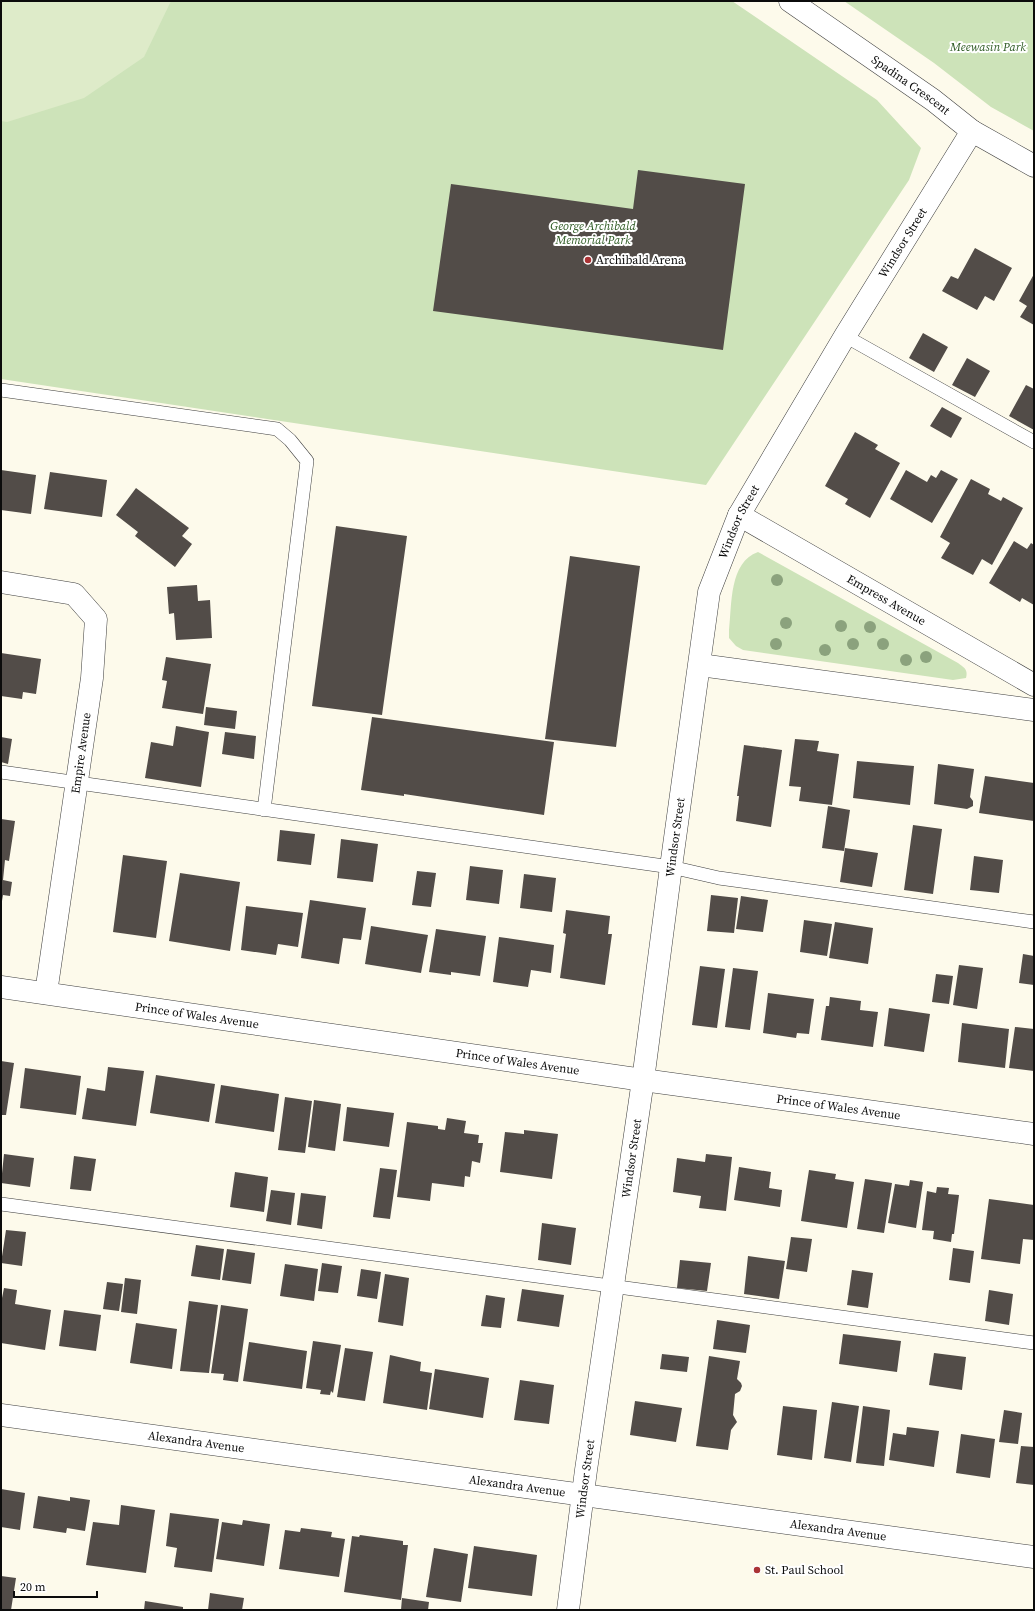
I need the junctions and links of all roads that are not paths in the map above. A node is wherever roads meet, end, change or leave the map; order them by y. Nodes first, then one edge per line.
1 (790, 1) edge
2 (972, 131) junction
3 (1034, 166) edge
4 (846, 336) junction
5 (1, 390) edge
6 (1034, 442) edge
7 (739, 515) junction
8 (1, 582) edge
9 (700, 665) junction
10 (1034, 685) edge
11 (1034, 710) edge
12 (1, 772) edge
13 (76, 783) junction
14 (264, 810) junction
15 (671, 867) junction
16 (1034, 922) edge
17 (1, 988) edge
18 (46, 993) junction
19 (644, 1080) junction
20 (1034, 1134) edge
21 (1, 1204) edge
22 (613, 1286) junction
23 (1034, 1344) edge
24 (1, 1416) edge
25 (583, 1494) junction
26 (1034, 1557) edge
27 (568, 1610) edge

1 - 2 street, Spadina Crescent
2 - 3 street, Spadina Crescent
2 - 4 street, Windsor Street
4 - 6 lane
4 - 7 street, Windsor Street
5 - 14 lane
7 - 9 street, Windsor Street
7 - 10 street, Empress Avenue
8 - 13 street, Empire Avenue
9 - 11 street
9 - 15 street, Windsor Street
12 - 13 lane
13 - 14 lane
13 - 18 street, Empire Avenue
14 - 15 lane
15 - 16 lane
15 - 19 street, Windsor Street
17 - 18 street, Prince of Wales Avenue
18 - 19 street, Prince of Wales Avenue
19 - 20 street, Prince of Wales Avenue
19 - 22 street, Windsor Street
21 - 22 lane
22 - 23 lane
22 - 25 street, Windsor Street
24 - 25 street, Alexandra Avenue
25 - 26 street, Alexandra Avenue
25 - 27 street, Windsor Street

